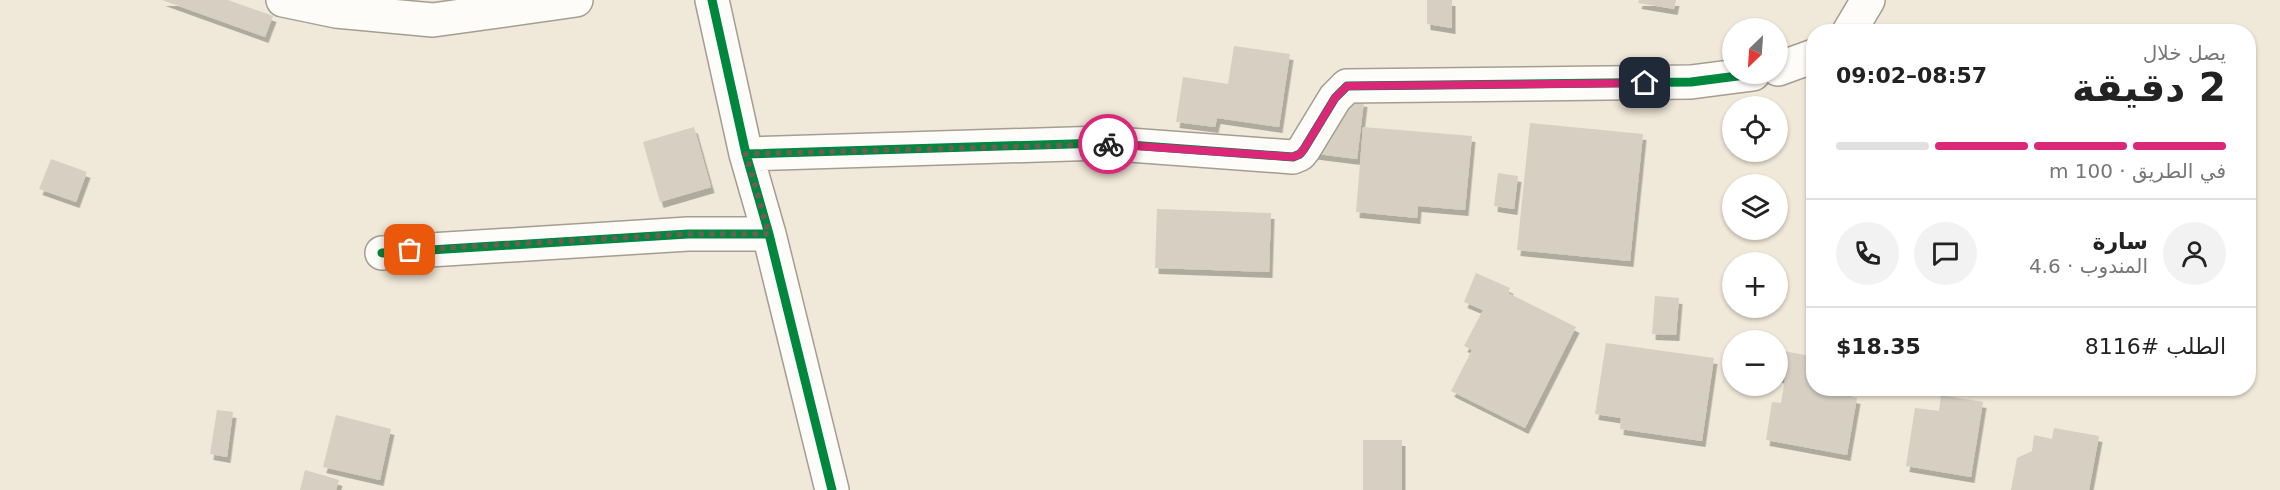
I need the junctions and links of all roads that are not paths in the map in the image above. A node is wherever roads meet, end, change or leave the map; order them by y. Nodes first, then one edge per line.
1 (283, 0) edge
2 (576, 0) edge
3 (712, 0) edge
4 (1868, 0) edge
5 (1854, 24) edge
6 (1806, 59) edge
7 (1788, 65) edge
8 (1722, 78) edge
9 (746, 154) junction
10 (769, 234) junction
11 (382, 253) dead end
12 (832, 490) edge

1 - 2 street
3 - 9 street
4 - 5 street
6 - 7 street
8 - 9 street
9 - 10 street
10 - 11 street
10 - 12 street

